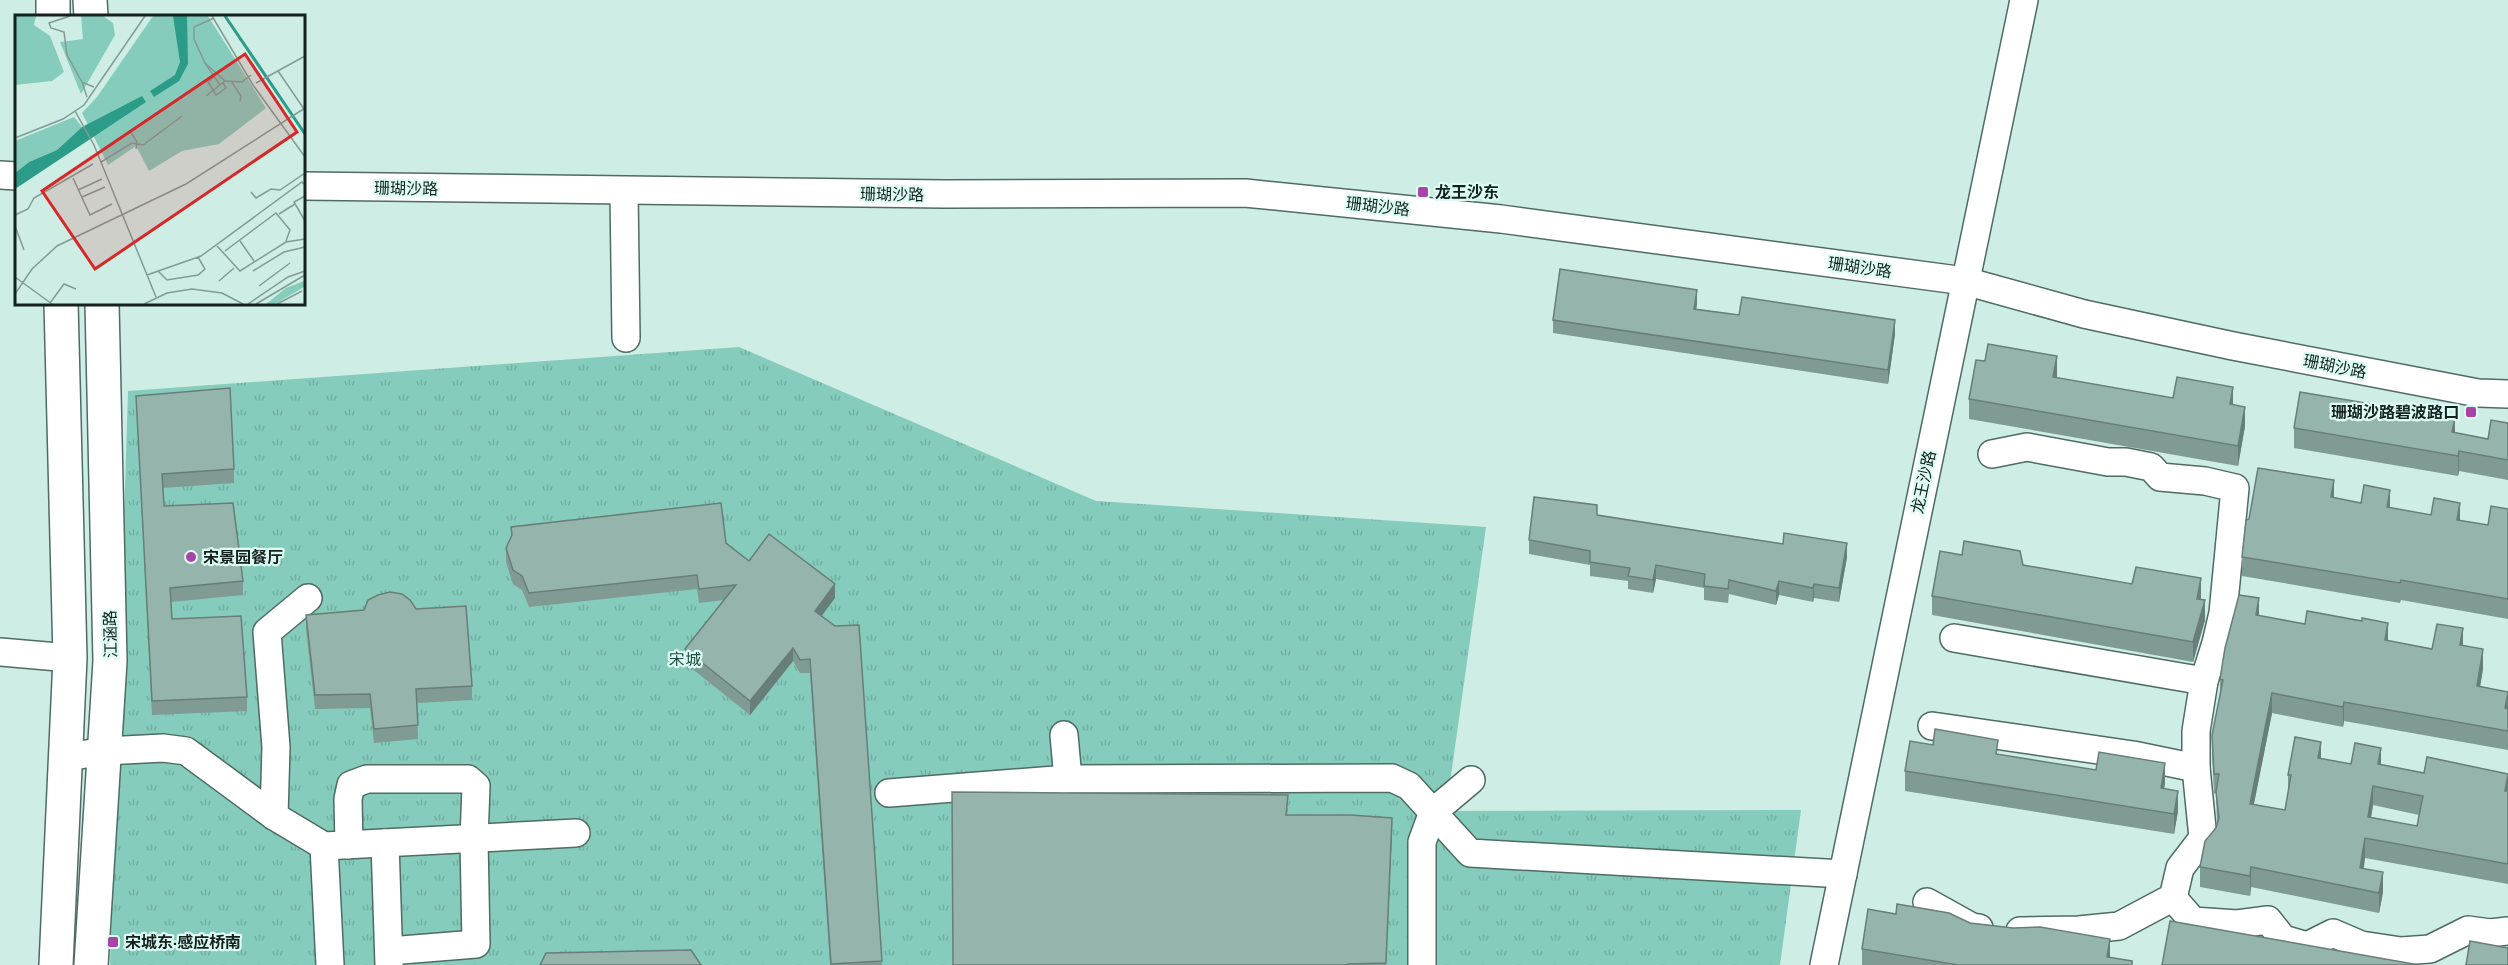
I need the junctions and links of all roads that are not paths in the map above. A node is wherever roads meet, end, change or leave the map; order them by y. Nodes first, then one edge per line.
1 (2024, 0) edge
2 (0, 175) edge
3 (15, 176) edge
4 (304, 186) edge
5 (624, 191) junction
6 (1965, 281) junction
7 (61, 304) edge
8 (102, 304) edge
9 (626, 338) dead end
10 (2508, 394) edge
11 (1992, 454) dead end
12 (308, 598) dead end
13 (1954, 638) dead end
14 (4, 652) edge
15 (70, 658) junction
16 (2204, 681) junction
17 (1932, 726) dead end
18 (1064, 735) dead end
19 (105, 752) junction
20 (67, 757) junction
21 (2196, 768) junction
22 (1068, 779) junction
23 (1471, 780) dead end
24 (889, 793) dead end
25 (1433, 812) junction
26 (274, 816) junction
27 (576, 833) dead end
28 (474, 839) junction
29 (385, 843) junction
30 (336, 846) junction
31 (1843, 874) junction
32 (2173, 898) junction
33 (1927, 902) dead end
34 (2508, 931) edge
35 (389, 958) edge
36 (56, 965) edge
37 (91, 965) edge
38 (330, 965) edge
39 (1422, 965) edge
40 (1824, 965) edge

1 - 6 street, 龙王沙路
2 - 3 street
4 - 5 street, 珊瑚沙路
5 - 6 street, 珊瑚沙路
5 - 9 street
6 - 10 street, 珊瑚沙路
6 - 31 street, 龙王沙路
7 - 15 main road
8 - 19 main road, 江涵路
11 - 16 street
12 - 26 street
13 - 16 street
14 - 15 street
15 - 20 main road
16 - 21 street
17 - 21 street
18 - 22 street
19 - 20 street
19 - 26 street
19 - 37 main road, 江涵路
20 - 36 main road
21 - 32 street
22 - 24 street
22 - 25 street
23 - 25 street
25 - 31 street
25 - 39 street
26 - 30 street
27 - 28 street
28 - 29 street
28 - 30 street
28 - 35 street
29 - 30 street
29 - 35 street
30 - 38 street
31 - 40 street, 龙王沙路
32 - 33 street
32 - 34 street

